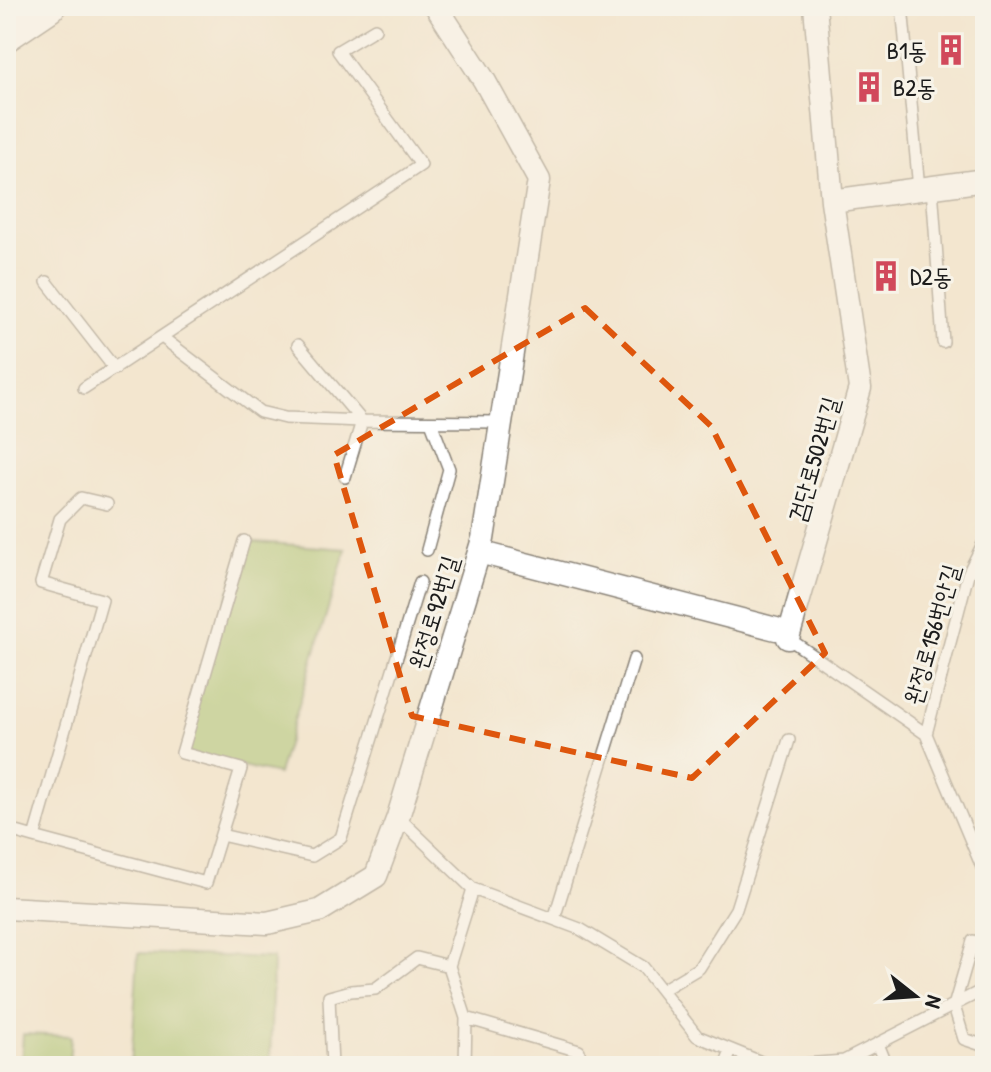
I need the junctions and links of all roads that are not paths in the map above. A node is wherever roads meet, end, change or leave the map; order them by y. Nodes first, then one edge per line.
1 (815, 6) edge
2 (902, 6) edge
3 (47, 7) edge
4 (439, 7) edge
5 (375, 29) dead end
6 (6, 35) edge
7 (985, 180) edge
8 (926, 188) junction
9 (832, 201) junction
10 (47, 282) dead end
11 (163, 338) junction
12 (943, 342) dead end
13 (298, 345) dead end
14 (115, 369) junction
15 (84, 388) dead end
16 (362, 421) junction
17 (431, 422) junction
18 (501, 422) junction
19 (345, 477) dead end
20 (107, 504) dead end
21 (985, 540) edge
22 (244, 541) dead end
23 (427, 550) dead end
24 (479, 552) junction
25 (420, 582) dead end
26 (782, 634) junction
27 (634, 659) dead end
28 (926, 734) junction
29 (789, 740) dead end
30 (398, 817) junction
31 (6, 829) edge
32 (221, 835) junction
33 (34, 837) junction
34 (985, 874) edge
35 (473, 889) junction
36 (6, 908) edge
37 (554, 919) junction
38 (973, 941) dead end
39 (449, 966) junction
40 (985, 989) edge
41 (662, 990) junction
42 (954, 1006) junction
43 (466, 1018) junction
44 (878, 1044) junction
45 (985, 1046) edge
46 (731, 1050) junction
47 (808, 1065) edge
48 (332, 1066) edge
49 (465, 1066) edge
50 (574, 1066) edge
51 (725, 1066) edge
52 (771, 1066) edge
53 (779, 1066) edge
54 (887, 1066) edge

1 - 9 street, 검단로502번길
2 - 8 lane
3 - 6 main road
4 - 18 street, 완정로92번길
5 - 11 lane
7 - 8 street
8 - 9 street
8 - 12 lane
9 - 26 street, 검단로502번길
10 - 14 lane
11 - 14 lane
11 - 16 lane
13 - 16 lane
14 - 15 lane
16 - 17 lane
16 - 19 lane
17 - 18 lane
17 - 23 lane
18 - 24 street, 완정로92번길
20 - 33 lane
21 - 28 lane, 완정로156번안길
22 - 32 lane
24 - 26 street
24 - 30 street, 완정로92번길
25 - 32 lane
26 - 28 lane
27 - 37 lane
28 - 34 lane, 완정로156번안길
29 - 41 lane
30 - 35 lane
30 - 36 street, 완정로92번길
31 - 33 lane
32 - 33 lane
35 - 37 lane
35 - 39 lane
37 - 41 lane
38 - 42 lane
39 - 43 lane
39 - 48 lane
40 - 42 lane
41 - 46 lane
42 - 44 lane
42 - 45 lane
43 - 49 lane
43 - 50 lane
44 - 47 lane
44 - 54 lane
46 - 51 lane
46 - 52 lane
47 - 53 lane

